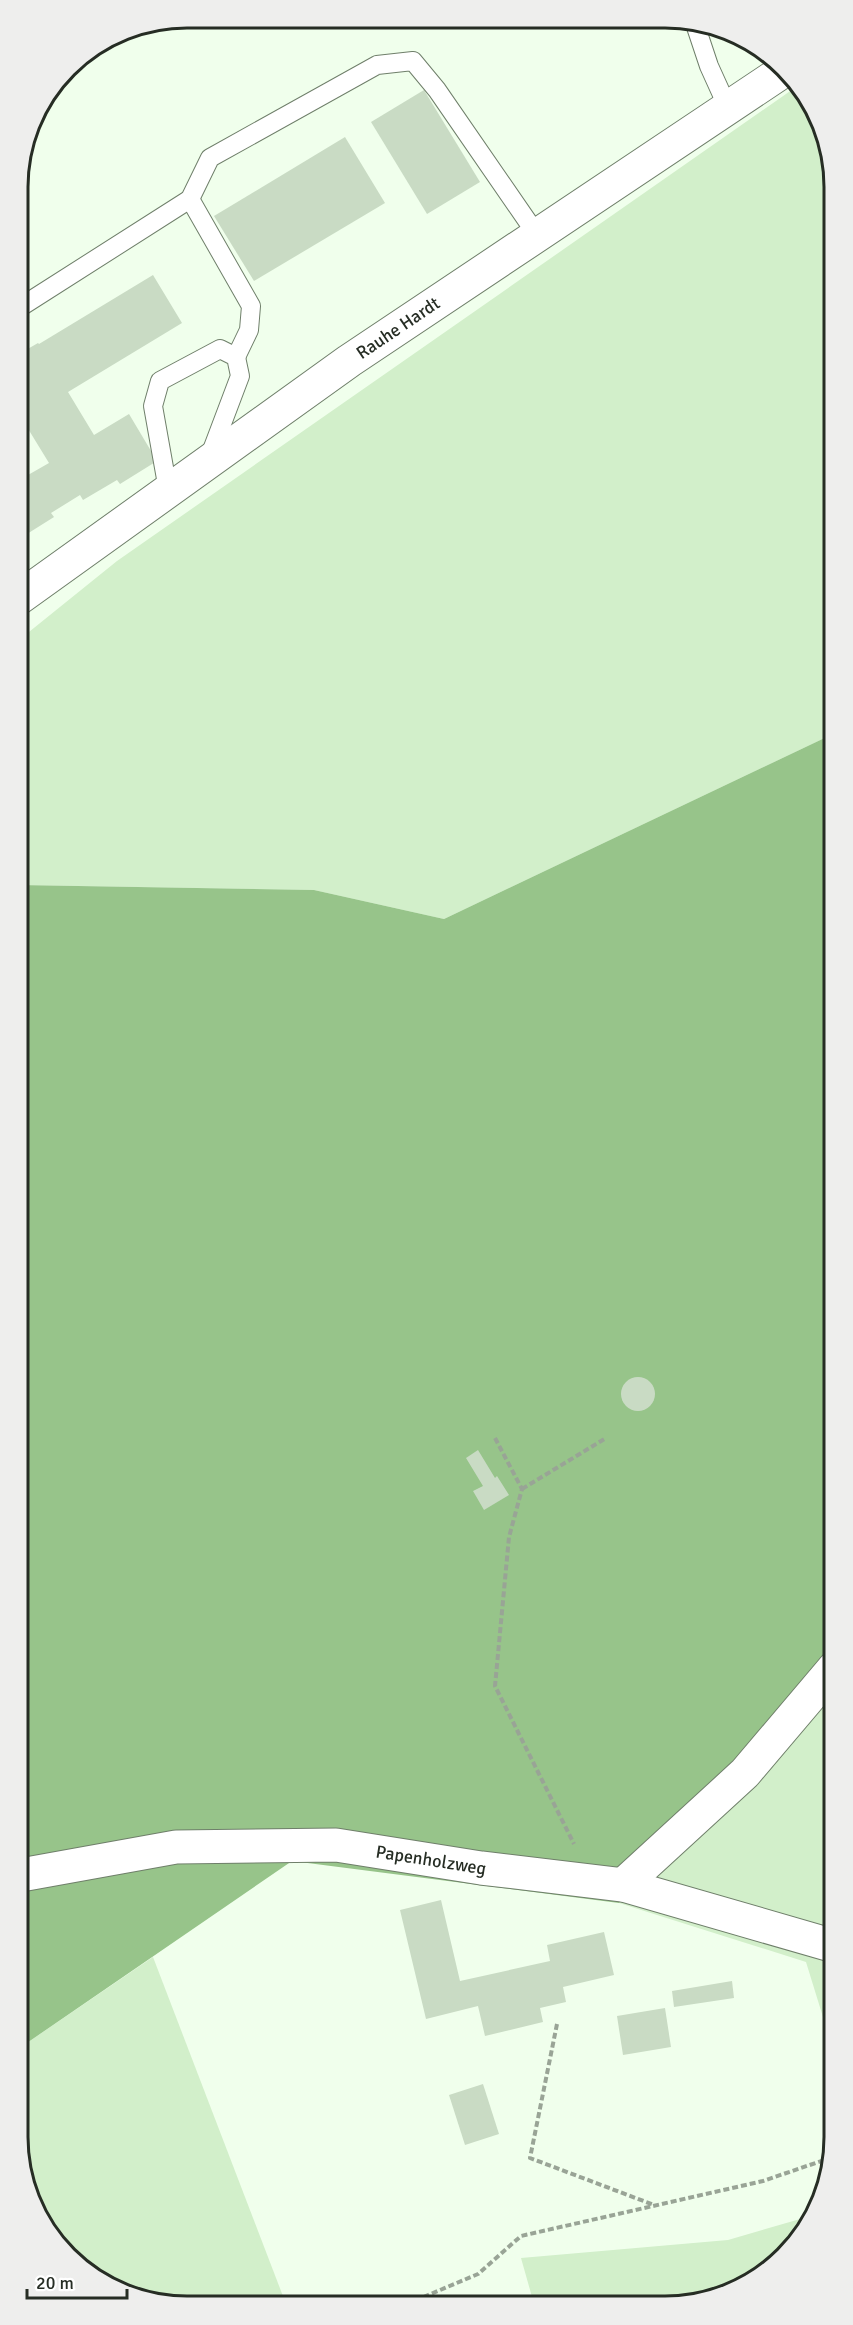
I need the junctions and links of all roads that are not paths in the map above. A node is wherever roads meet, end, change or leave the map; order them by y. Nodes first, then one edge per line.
1 (698, 32) edge
2 (778, 75) edge
3 (728, 108) junction
4 (189, 199) junction
5 (537, 236) junction
6 (29, 302) edge
7 (236, 357) junction
8 (207, 462) junction
9 (168, 490) junction
10 (29, 591) edge
11 (824, 1680) edge
12 (28, 1874) edge
13 (608, 1884) junction
14 (824, 1943) edge

1 - 3 lane
2 - 3 street, Rauhe Hardt
3 - 5 street, Rauhe Hardt
4 - 5 lane
4 - 6 lane
4 - 7 lane
5 - 8 street, Rauhe Hardt
7 - 8 lane
7 - 9 lane
8 - 9 street, Rauhe Hardt
9 - 10 street, Rauhe Hardt
11 - 13 street
12 - 13 street, Papenholzweg
13 - 14 street, Papenholzweg

